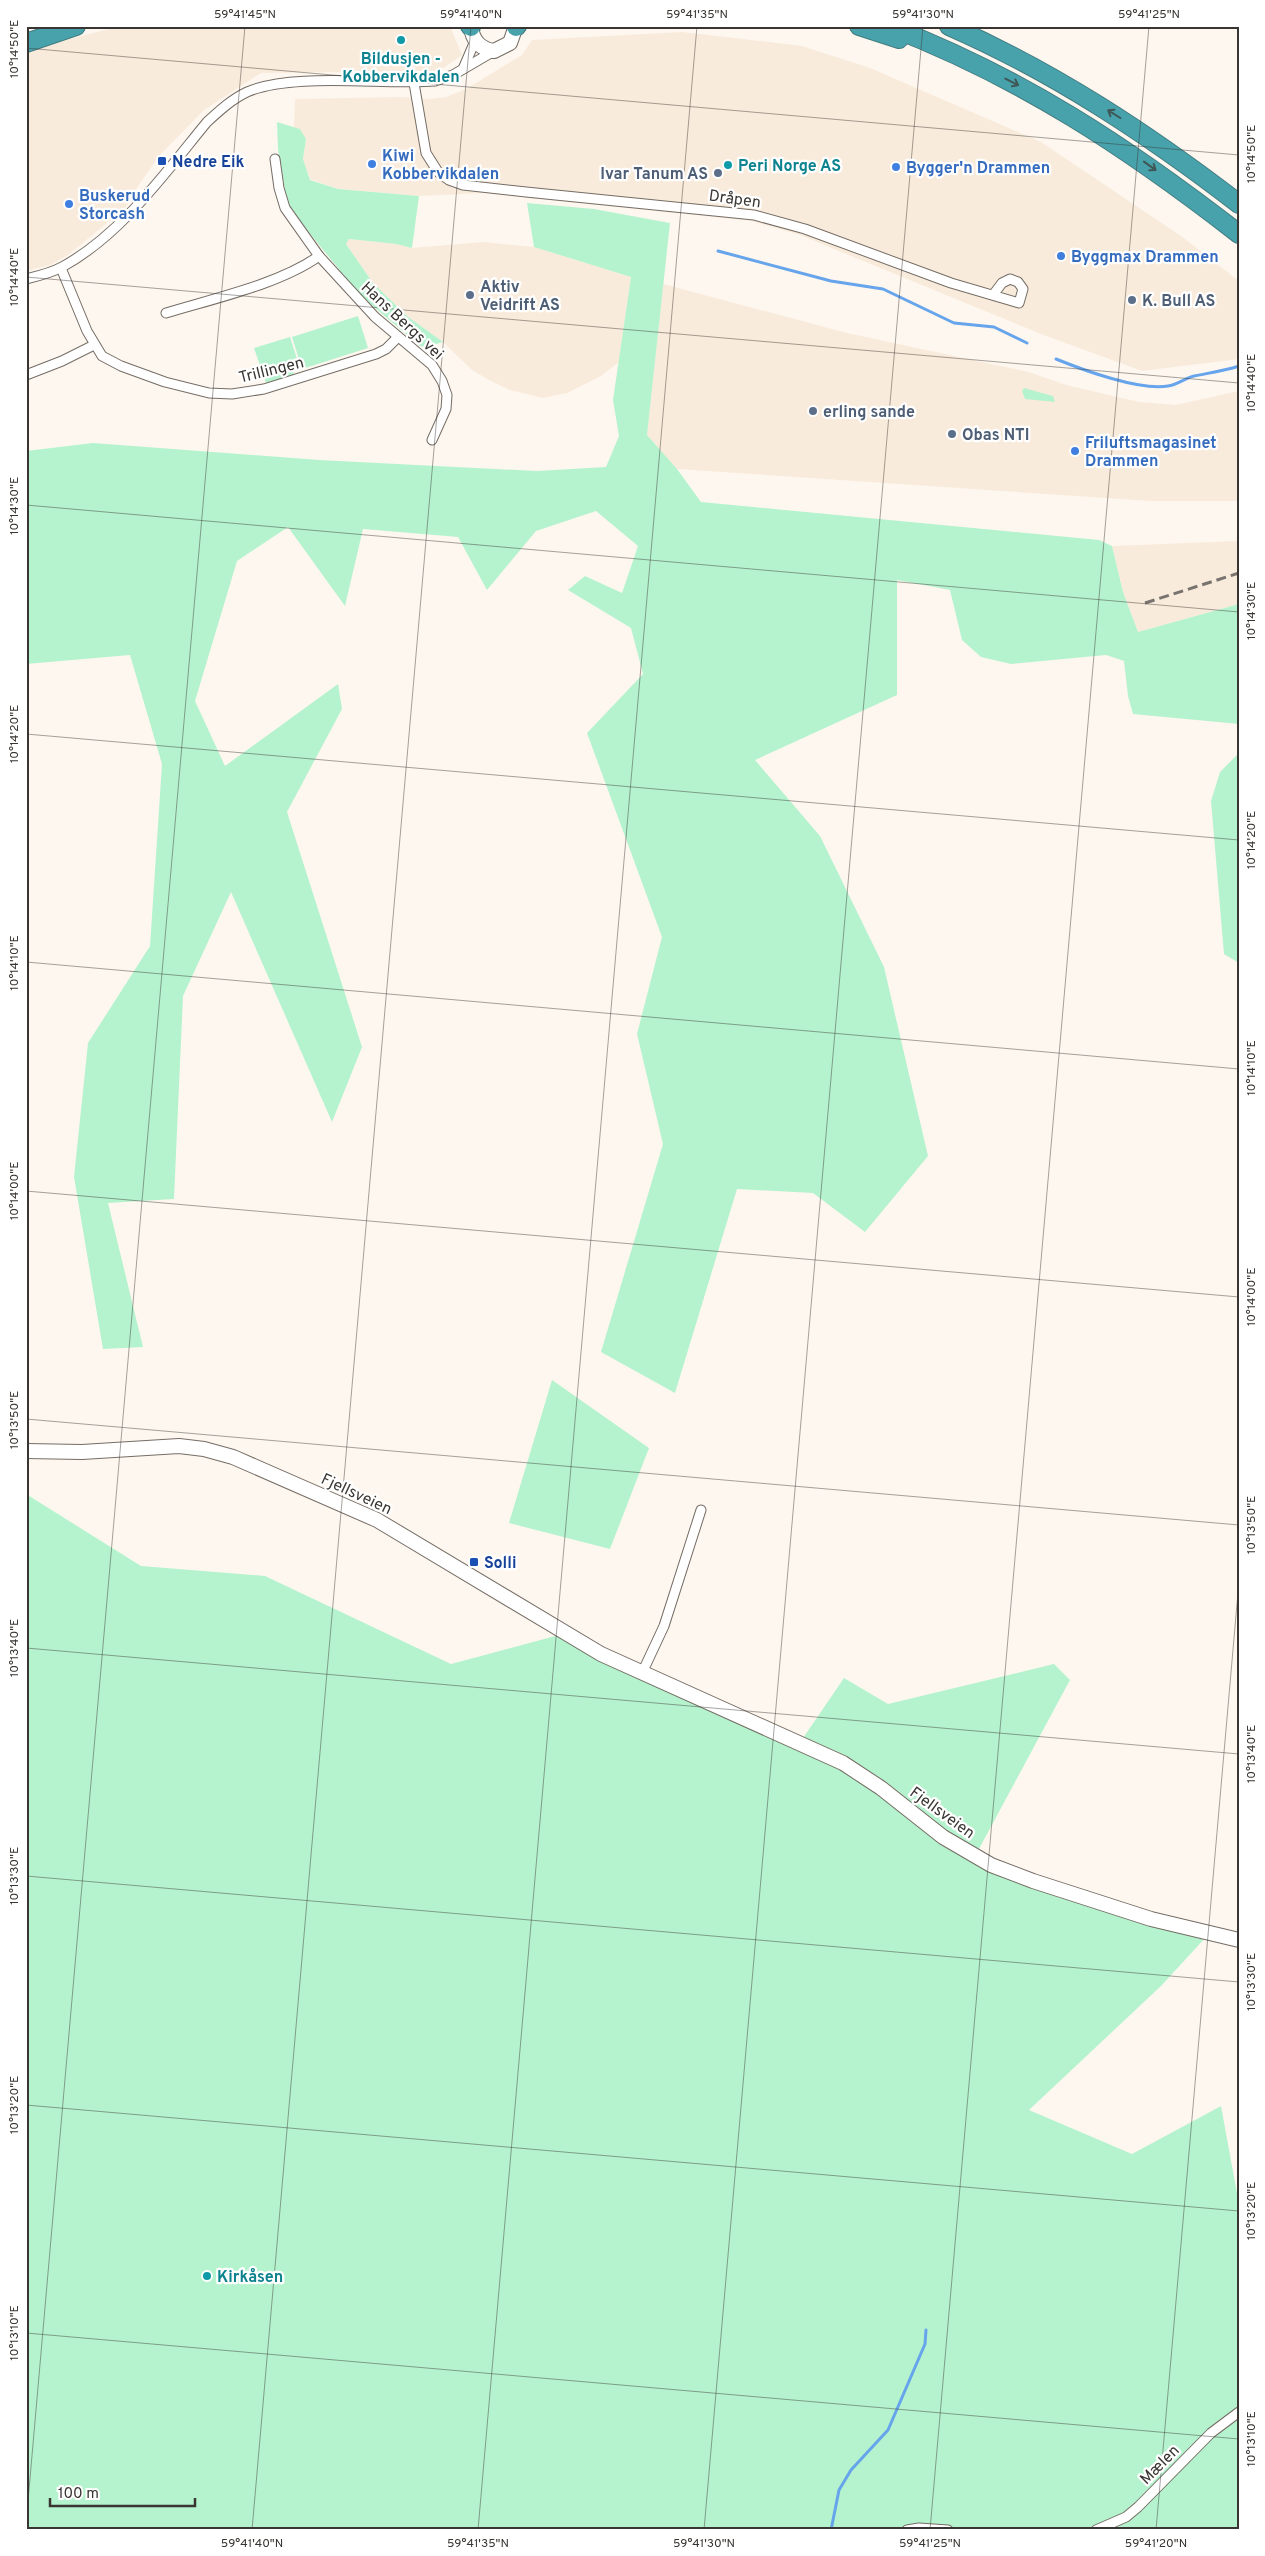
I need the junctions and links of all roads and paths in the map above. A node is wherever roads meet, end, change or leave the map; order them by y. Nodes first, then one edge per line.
1 (76, 26) edge
2 (516, 26) edge
3 (859, 26) edge
4 (888, 26) edge
5 (949, 26) edge
6 (472, 30) edge
7 (26, 43) edge
8 (494, 51) junction
9 (981, 66) junction
10 (463, 69) junction
11 (414, 83) junction
12 (275, 159) dead end
13 (1239, 204) edge
14 (1239, 234) edge
15 (319, 256) junction
16 (61, 268) junction
17 (26, 280) edge
18 (993, 295) dead end
19 (166, 313) dead end
20 (398, 337) junction
21 (94, 345) junction
22 (26, 375) edge
23 (432, 440) dead end
24 (26, 1451) edge
25 (701, 1510) dead end
26 (642, 1673) junction
27 (1239, 1940) edge
28 (1239, 2412) edge
29 (907, 2530) edge
30 (948, 2530) edge
31 (1096, 2530) edge

1 - 7 highway
2 - 8 main road
3 - 9 highway
4 - 9 highway
13 -> 5 highway
6 - 8 main road
6 - 10 street
8 - 10 street
9 -> 14 highway
10 - 11 street
11 - 16 street
11 - 18 street, Dråpen
12 - 15 street, Hans Bergs vei
15 - 19 street
15 - 20 street, Hans Bergs vei
16 - 17 street
16 - 21 street, Trillingen
20 - 21 street, Trillingen
20 - 23 street, Hans Bergs vei
21 - 22 street
24 - 26 main road, Fjellsveien
25 - 26 street
26 - 27 main road, Fjellsveien
28 - 31 street, Mælen
29 - 30 street

